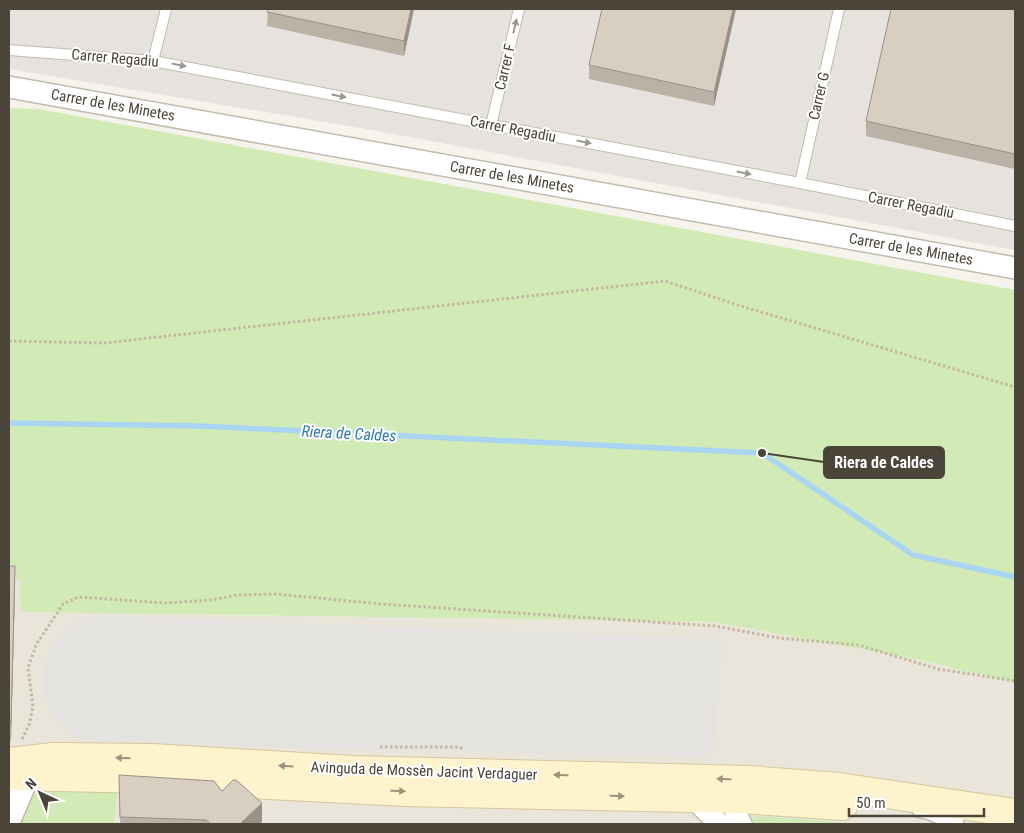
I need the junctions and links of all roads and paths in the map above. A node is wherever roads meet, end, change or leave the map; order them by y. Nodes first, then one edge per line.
1 (166, 9) edge
2 (519, 9) edge
3 (839, 9) edge
4 (9, 50) edge
5 (153, 60) junction
6 (9, 87) edge
7 (491, 124) junction
8 (800, 183) junction
9 (1015, 226) edge
10 (1015, 268) edge
11 (9, 341) edge
12 (1015, 386) edge
13 (1015, 681) edge
14 (14, 769) edge
15 (839, 787) junction
16 (886, 793) junction
17 (694, 798) junction
18 (739, 809) edge
19 (1015, 813) edge
20 (9, 816) edge
21 (966, 823) edge
22 (719, 824) edge

1 - 5 lane
7 -> 2 lane, Carrer F
3 - 8 lane, Carrer G
4 - 5 lane, Carrer Regadiu
5 -> 7 lane, Carrer Regadiu
6 - 10 street, Carrer de les Minetes
7 -> 8 lane, Carrer Regadiu
8 - 9 lane, Carrer Regadiu
11 - 12 path
13 - 14 path
15 -> 14 main road, Avinguda de Mossèn Jacint Verdaguer
14 -> 17 main road, Avinguda de Mossèn Jacint Verdaguer
14 - 20 street
15 - 16 main road, Avinguda de Mossèn Jacint Verdaguer
15 - 18 street, Avinguda de Mossèn Jacint Verdaguer
16 - 19 main road, Avinguda de Mossèn Jacint Verdaguer
16 - 21 street, Avinguda de Mossèn Jacint Verdaguer
17 - 18 main road, Avinguda de Mossèn Jacint Verdaguer
17 - 22 street
18 - 21 main road, Avinguda de Mossèn Jacint Verdaguer

